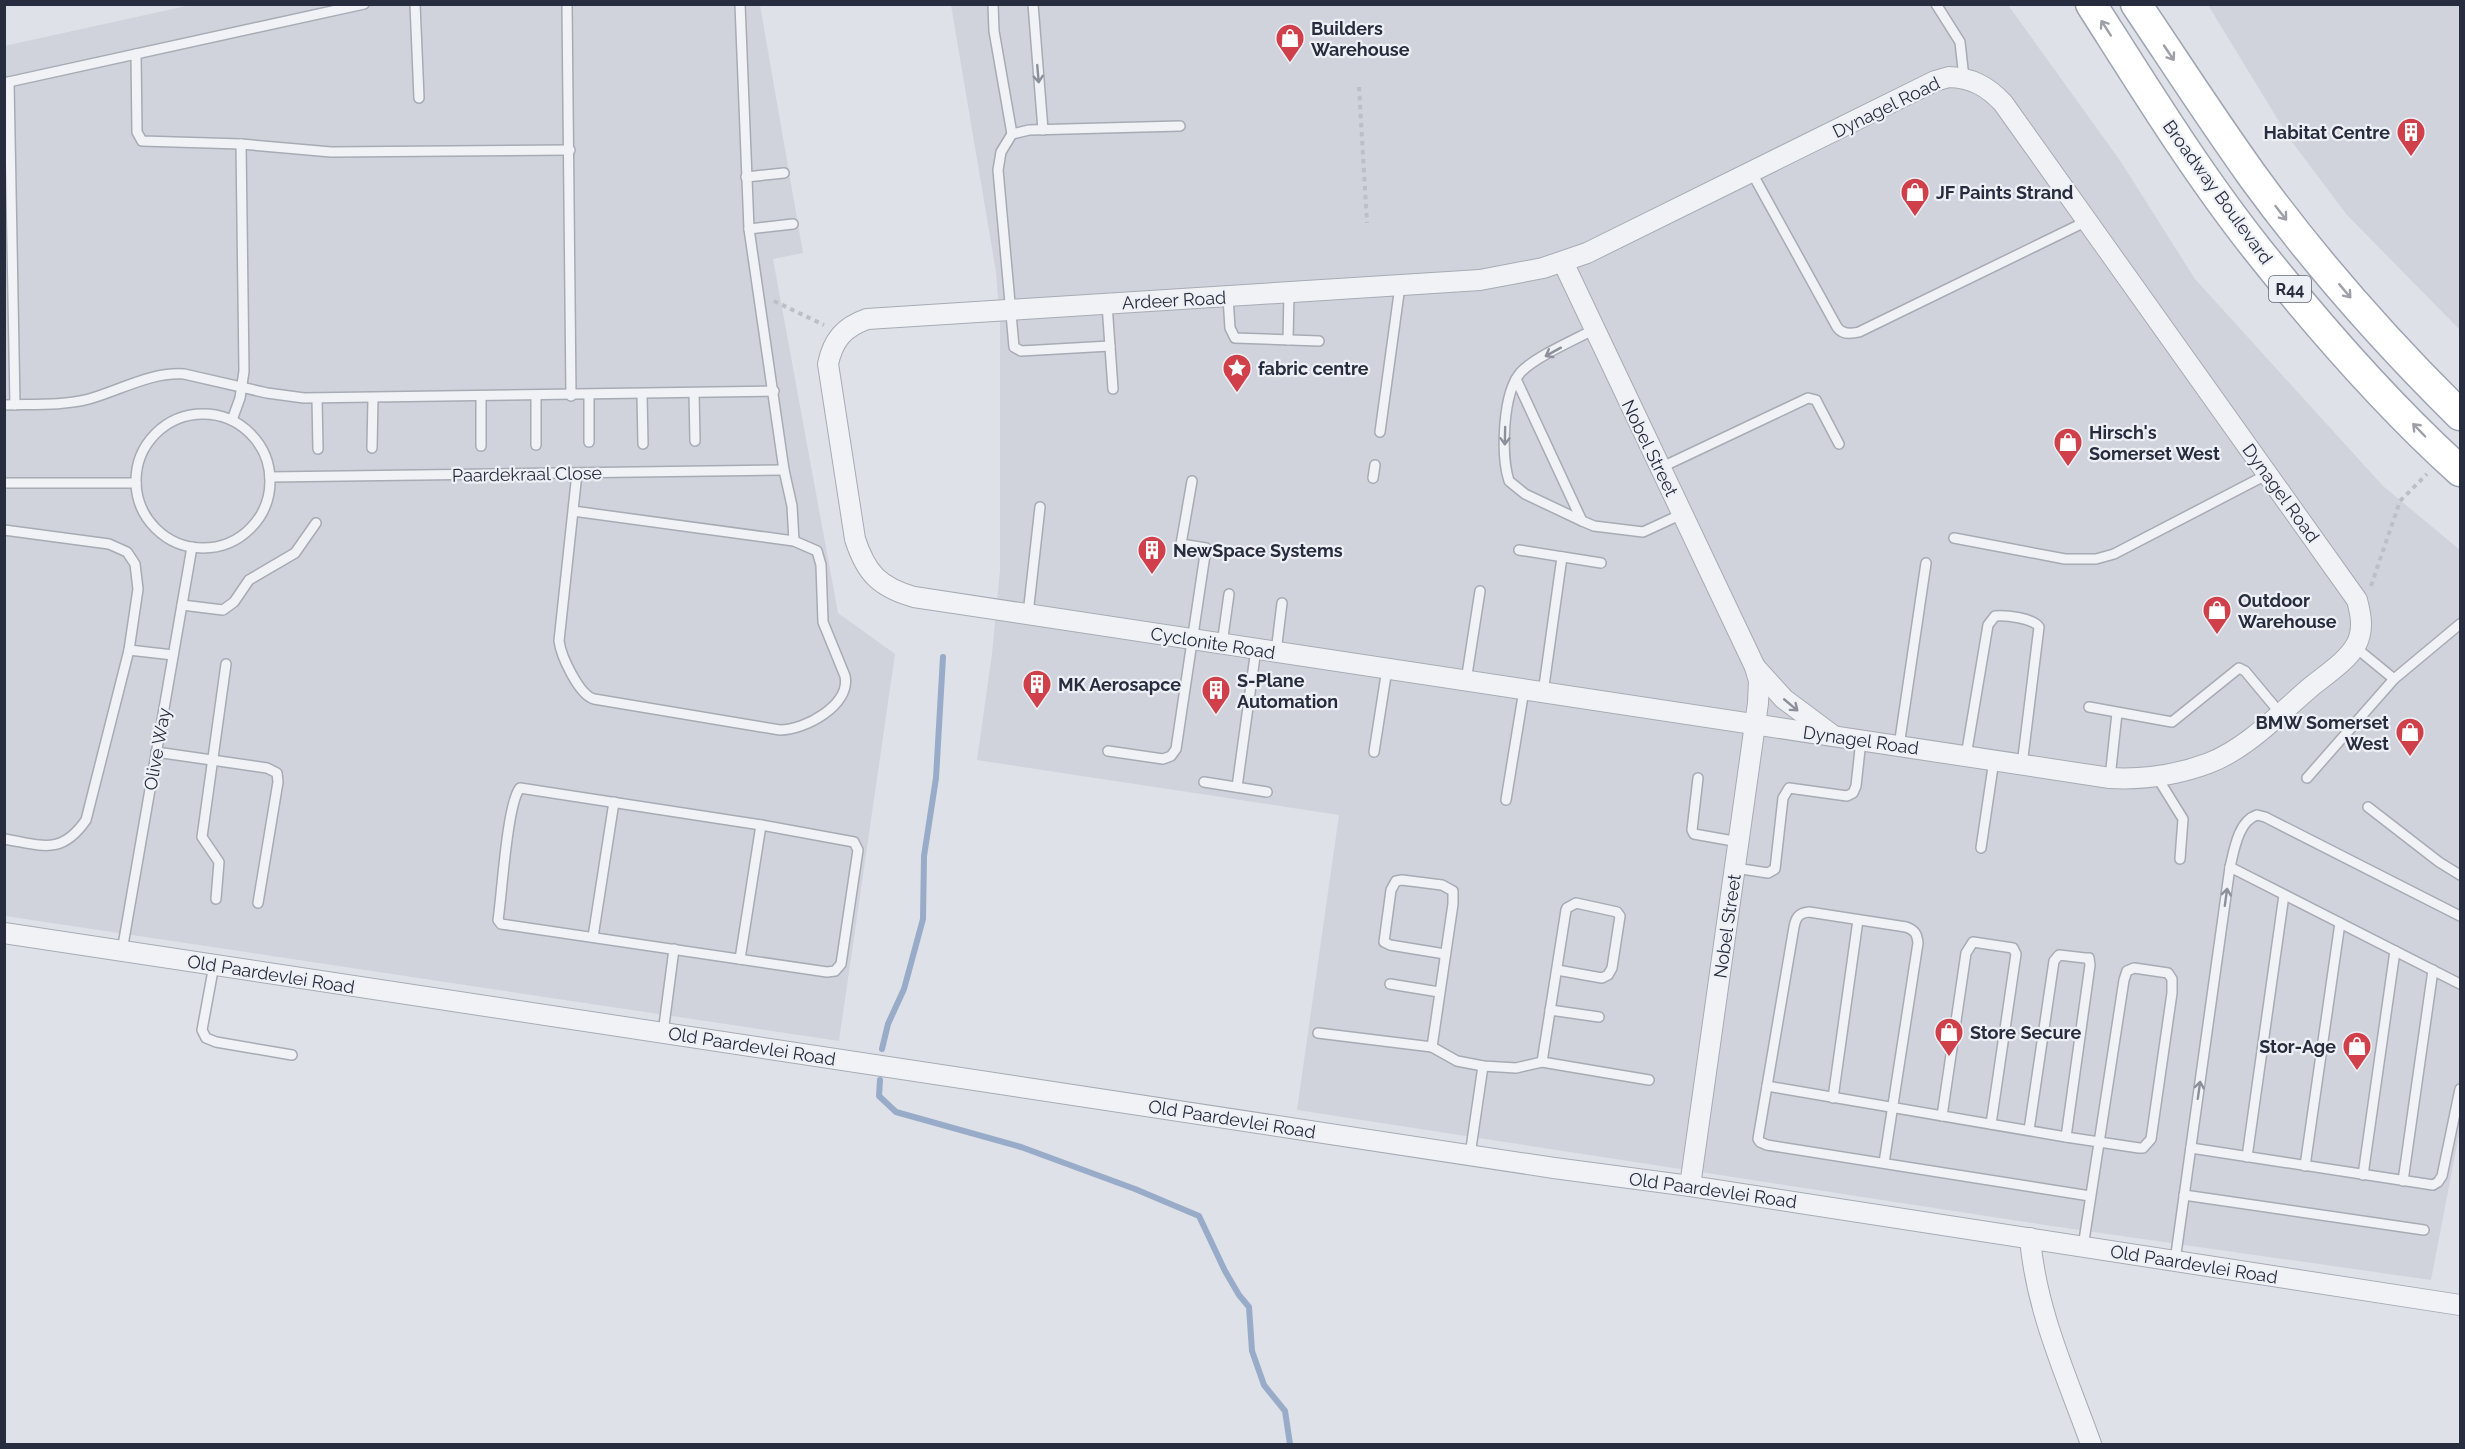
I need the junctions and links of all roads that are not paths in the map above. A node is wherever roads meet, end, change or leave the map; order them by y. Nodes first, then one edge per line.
1 (364, 4) edge
2 (415, 4) edge
3 (567, 4) edge
4 (740, 4) edge
5 (993, 4) edge
6 (1033, 4) edge
7 (1936, 4) edge
8 (2091, 4) edge
9 (2136, 4) edge
10 (136, 54) junction
11 (1964, 78) junction
12 (7, 82) edge
13 (419, 98) dead end
14 (1180, 126) dead end
15 (1043, 130) junction
16 (1012, 134) junction
17 (241, 144) junction
18 (570, 150) junction
19 (784, 173) dead end
20 (1752, 173) junction
21 (746, 177) junction
22 (2087, 221) junction
23 (793, 224) dead end
24 (749, 229) junction
25 (1563, 262) junction
26 (1400, 286) junction
27 (1289, 293) junction
28 (1228, 297) junction
29 (1107, 304) junction
30 (1010, 310) junction
31 (1593, 330) junction
32 (1288, 340) junction
33 (1318, 341) dead end
34 (1110, 346) junction
35 (1516, 379) junction
36 (830, 383) joint
37 (243, 387) junction
38 (1113, 389) dead end
39 (774, 391) junction
40 (694, 393) junction
41 (589, 395) junction
42 (642, 395) junction
43 (536, 396) junction
44 (571, 396) junction
45 (481, 397) junction
46 (373, 398) junction
47 (317, 399) junction
48 (10, 405) edge
49 (2460, 415) edge
50 (232, 420) junction
51 (1380, 432) dead end
52 (695, 441) dead end
53 (590, 442) dead end
54 (643, 444) dead end
55 (1839, 444) dead end
56 (536, 445) dead end
57 (481, 446) dead end
58 (372, 448) dead end
59 (318, 449) dead end
60 (2452, 463) edge
61 (1375, 465) dead end
62 (1660, 468) junction
63 (784, 470) junction
64 (577, 473) junction
65 (2268, 474) junction
66 (270, 477) junction
67 (1373, 478) dead end
68 (1192, 481) dead end
69 (4, 483) edge
70 (136, 483) junction
71 (1040, 507) dead end
72 (573, 511) junction
73 (1682, 514) junction
74 (1582, 520) junction
75 (316, 523) dead end
76 (4, 531) edge
77 (1954, 538) dead end
78 (794, 541) junction
79 (192, 547) junction
80 (1519, 550) dead end
81 (1562, 557) junction
82 (1601, 563) dead end
83 (1926, 564) dead end
84 (1480, 591) dead end
85 (1229, 594) dead end
86 (1282, 603) dead end
87 (182, 605) junction
88 (1028, 614) junction
89 (2460, 624) edge
90 (1192, 639) junction
91 (1222, 644) junction
92 (2355, 647) junction
93 (1256, 649) junction
94 (129, 650) junction
95 (1276, 652) junction
96 (173, 655) junction
97 (226, 664) dead end
98 (1755, 667) junction
99 (1387, 669) junction
100 (2394, 680) junction
101 (1466, 681) junction
102 (1534, 692) junction
103 (2089, 707) dead end
104 (2117, 713) junction
105 (2280, 713) junction
106 (1755, 726) junction
107 (1834, 736) junction
108 (1861, 741) junction
109 (1899, 746) junction
110 (1108, 751) dead end
111 (156, 752) junction
112 (1374, 752) dead end
113 (1966, 756) junction
114 (212, 760) junction
115 (1994, 760) junction
116 (2022, 765) junction
117 (2157, 777) junction
118 (1698, 778) dead end
119 (2110, 778) junction
120 (2307, 778) dead end
121 (1204, 782) dead end
122 (1237, 787) junction
123 (1267, 792) dead end
124 (1506, 800) dead end
125 (614, 802) junction
126 (2368, 807) dead end
127 (761, 825) junction
128 (4, 839) edge
129 (1739, 842) junction
130 (1981, 848) dead end
131 (2180, 859) dead end
132 (2230, 867) junction
133 (1735, 868) junction
134 (2460, 875) edge
135 (2284, 895) junction
136 (216, 899) dead end
137 (258, 903) dead end
138 (2460, 916) edge
139 (1857, 920) junction
140 (2340, 923) junction
141 (4, 933) edge
142 (593, 937) junction
143 (674, 949) junction
144 (122, 951) junction
145 (2395, 951) junction
146 (1445, 954) junction
147 (740, 959) junction
148 (214, 965) junction
149 (1557, 970) junction
150 (2433, 970) junction
151 (1390, 984) dead end
152 (2460, 984) edge
153 (1439, 992) junction
154 (1550, 1010) junction
155 (1599, 1017) dead end
156 (663, 1033) junction
157 (1318, 1033) dead end
158 (1432, 1047) junction
159 (292, 1055) dead end
160 (1542, 1062) junction
161 (1483, 1066) junction
162 (1649, 1080) dead end
163 (1767, 1086) junction
164 (2460, 1089) edge
165 (1833, 1098) junction
166 (1893, 1108) junction
167 (1942, 1116) junction
168 (1991, 1124) junction
169 (2029, 1130) junction
170 (2066, 1137) junction
171 (2099, 1142) junction
172 (2191, 1148) junction
173 (1470, 1155) junction
174 (2247, 1157) junction
175 (1884, 1163) junction
176 (2305, 1166) junction
177 (2363, 1175) junction
178 (2403, 1181) junction
179 (1690, 1186) junction
180 (2184, 1195) junction
181 (2090, 1196) junction
182 (2424, 1230) dead end
183 (2030, 1238) junction
184 (2083, 1247) junction
185 (2175, 1261) junction
186 (2460, 1305) edge
187 (2091, 1444) edge

1 - 10 lane
2 - 13 lane
3 - 18 lane
4 - 21 lane
5 - 16 lane
6 -> 15 lane
7 - 11 lane
60 -> 8 main road, Broadway Boulevard / R44
9 -> 49 main road, Broadway Boulevard / R44
10 - 12 lane
10 - 17 lane
11 - 20 street, Dynagel Road
11 - 22 street, Dynagel Road
12 - 48 lane
14 - 15 lane
15 - 16 lane
16 - 30 lane
17 - 18 lane
17 - 37 lane
18 - 44 lane
19 - 21 lane
20 - 22 lane
20 - 25 street, Dynagel Road
21 - 24 lane
22 - 65 street, Dynagel Road
23 - 24 lane
24 - 39 lane
25 - 26 street, Ardeer Road
25 - 31 street, Nobel Street
26 - 27 street, Ardeer Road
26 - 51 lane
27 - 28 street, Ardeer Road
27 - 32 lane
28 - 29 street, Ardeer Road
28 - 32 lane
29 - 30 street, Ardeer Road
29 - 34 lane
30 - 34 lane
30 - 36 street, Ardeer Road
31 -> 35 lane
31 - 62 street, Nobel Street
32 - 33 lane
34 - 38 lane
35 - 74 lane
35 -> 74 lane
36 - 88 street, Cyclonite Road
37 - 47 lane
37 - 48 lane
37 - 50 lane
39 - 40 lane
39 - 63 lane
40 - 42 lane
40 - 52 lane
41 - 42 lane
41 - 44 lane
41 - 53 lane
42 - 54 lane
43 - 44 lane
43 - 45 lane
43 - 56 lane
45 - 46 lane
45 - 57 lane
46 - 47 lane
46 - 58 lane
47 - 59 lane
50 - 66 lane
50 - 70 lane
55 - 62 lane
61 - 67 lane
62 - 73 street, Nobel Street
63 - 64 lane, Paardekraal Close
63 - 78 lane
64 - 66 lane, Paardekraal Close
64 - 72 lane
65 - 77 lane
65 - 92 street, Dynagel Road
66 - 79 lane
68 - 90 lane
69 - 70 lane
70 - 79 lane
71 - 88 lane
72 - 78 lane
72 - 78 lane
73 - 74 lane
73 - 98 street, Nobel Street
75 - 87 lane
76 - 94 lane
79 - 87 lane, Olive Way
80 - 81 lane
81 - 82 lane
81 - 102 lane
83 - 109 lane
84 - 101 lane
85 - 91 lane
86 - 95 lane
87 - 96 lane, Olive Way
88 - 90 street, Cyclonite Road
89 - 100 lane
90 - 91 street, Cyclonite Road
90 - 110 lane
91 - 93 street, Cyclonite Road
92 - 100 lane
92 - 105 street, Dynagel Road
93 - 95 street, Cyclonite Road
93 - 122 lane
94 - 96 lane
94 - 128 lane
95 - 99 street, Cyclonite Road
96 - 111 lane, Olive Way
97 - 114 lane
98 - 106 street, Nobel Street
98 -> 107 street, Nobel Street
99 - 101 street, Cyclonite Road
99 - 112 lane
100 - 120 lane
101 - 102 street, Cyclonite Road
102 - 106 street, Cyclonite Road
102 - 124 lane
103 - 104 lane
104 - 105 lane
104 - 119 lane
105 - 117 street, Dynagel Road
106 - 107 street, Dynagel Road
106 - 129 street, Nobel Street
107 - 108 street, Dynagel Road
108 - 109 street, Dynagel Road
108 - 133 lane
109 - 113 street, Dynagel Road
111 - 114 lane
111 - 144 lane, Olive Way
113 - 115 street, Dynagel Road
113 - 116 lane
114 - 136 lane
114 - 137 lane
115 - 116 street, Dynagel Road
115 - 130 lane
116 - 119 street, Dynagel Road
117 - 119 street, Dynagel Road
117 - 131 lane
118 - 129 lane
121 - 122 lane
122 - 123 lane
125 - 127 lane
125 - 142 lane
125 - 142 lane
126 - 134 lane
127 - 147 lane
127 - 147 lane
129 - 133 street, Nobel Street
132 - 135 lane
132 - 138 lane
172 -> 132 lane
133 - 179 street, Nobel Street
135 - 140 lane
135 - 174 lane
139 - 163 lane
139 - 165 lane
139 - 166 lane
140 - 145 lane
140 - 176 lane
141 - 144 street, Old Paardevlei Road
142 - 143 lane
143 - 147 lane
143 - 156 lane
144 - 148 street, Old Paardevlei Road
145 - 150 lane
145 - 177 lane
146 - 146 lane
146 - 153 lane
148 - 156 street, Old Paardevlei Road
148 - 159 lane
149 - 149 lane
149 - 154 lane
150 - 152 lane
150 - 178 lane
151 - 153 lane
153 - 158 lane
154 - 155 lane
154 - 160 lane
156 - 173 street, Old Paardevlei Road
157 - 158 lane
158 - 161 lane
160 - 161 lane
160 - 162 lane
161 - 173 lane
163 - 165 lane
163 - 175 lane
164 - 178 lane
165 - 166 lane
166 - 167 lane
166 - 175 lane
167 - 168 lane
167 - 168 lane
168 - 169 lane
169 - 170 lane
169 - 170 lane
170 - 171 lane
171 - 171 lane
171 - 181 lane
172 - 174 lane
172 - 180 lane
173 - 179 street, Old Paardevlei Road
174 - 176 lane
175 - 181 lane
176 - 177 lane
177 - 178 lane
179 - 183 street, Old Paardevlei Road
180 - 182 lane
180 - 185 lane
181 - 184 lane
183 - 184 street, Old Paardevlei Road
183 - 187 street
184 - 185 street, Old Paardevlei Road
185 - 186 street, Old Paardevlei Road

